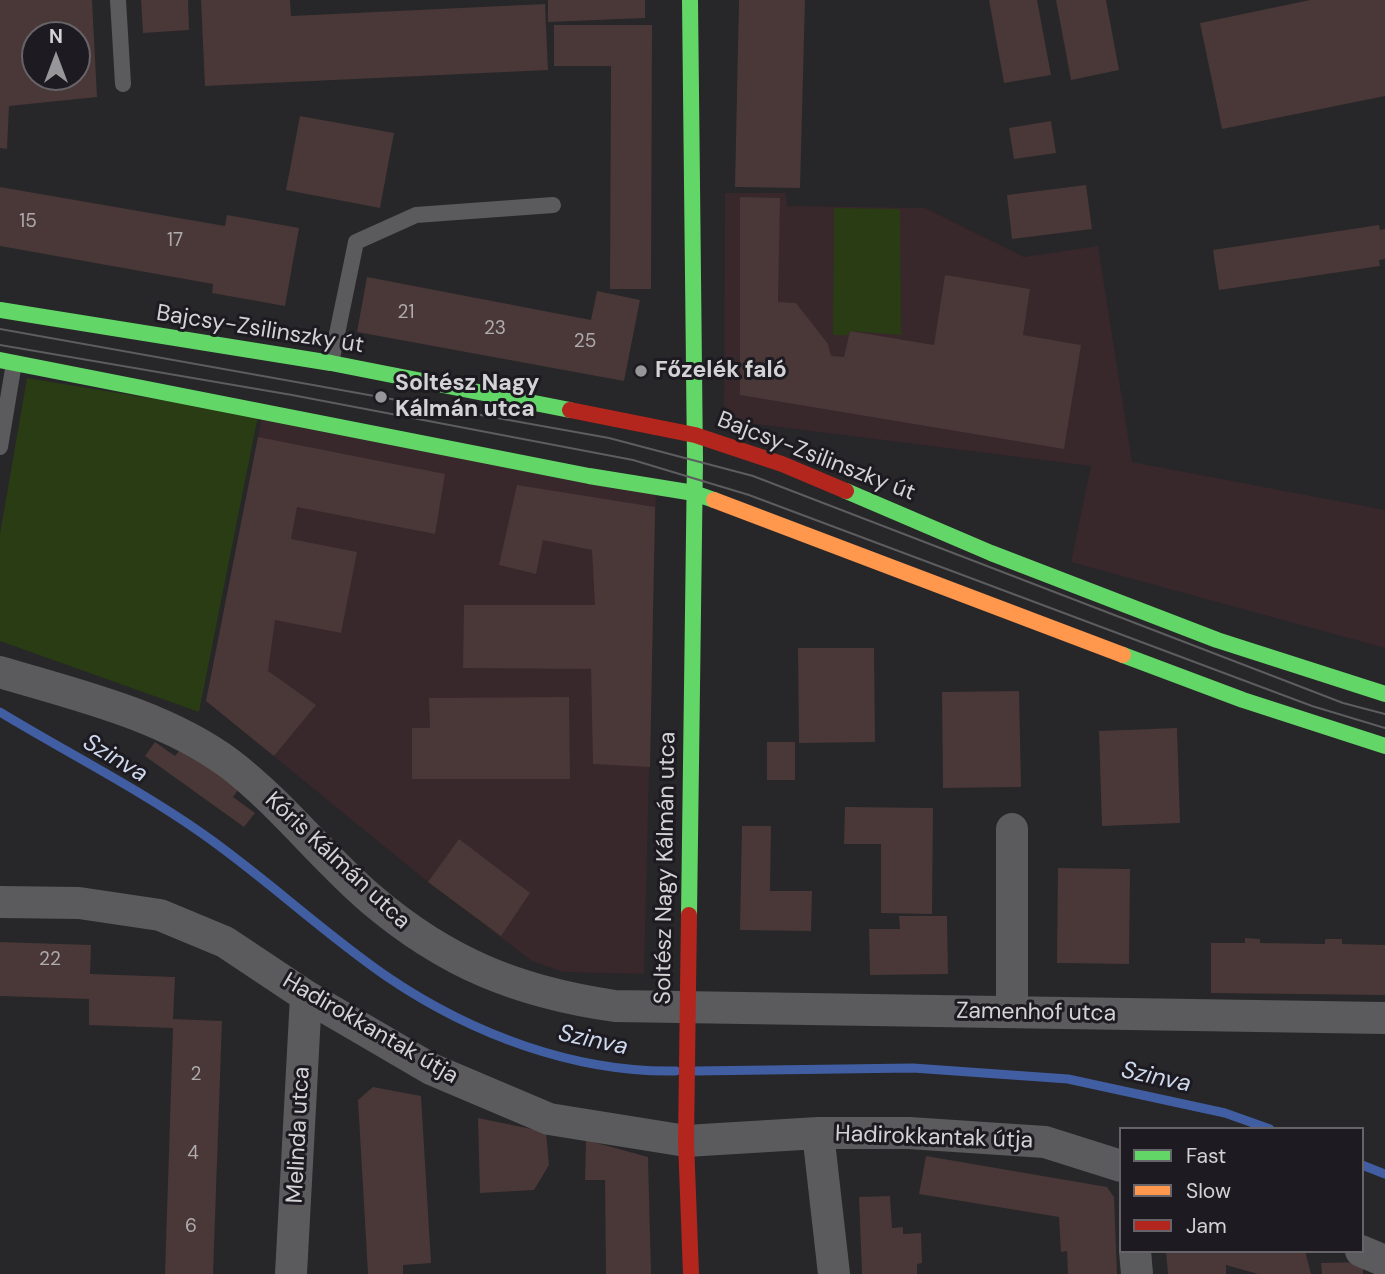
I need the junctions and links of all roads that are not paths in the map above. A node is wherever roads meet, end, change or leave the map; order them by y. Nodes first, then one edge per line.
1 (118, 0) edge
2 (690, 0) edge
3 (123, 83) dead end
4 (553, 205) dead end
5 (0, 310) edge
6 (7, 362) edge
7 (331, 363) junction
8 (695, 435) junction
9 (0, 447) edge
10 (694, 493) junction
11 (0, 672) edge
12 (1385, 694) edge
13 (1385, 746) edge
14 (1012, 829) dead end
15 (0, 902) edge
16 (306, 996) junction
17 (686, 1006) junction
18 (1012, 1012) junction
19 (1385, 1018) edge
20 (686, 1128) junction
21 (818, 1133) junction
22 (1119, 1165) edge
23 (1364, 1252) edge
24 (1135, 1253) edge
25 (1385, 1261) edge
26 (291, 1274) edge
27 (691, 1274) edge
28 (834, 1274) edge
29 (1137, 1274) edge

1 - 3 lane
2 - 8 street, Soltész Nagy Kálmán utca
4 - 7 lane
5 - 7 street, Bajcsy-Zsilinszky út
6 - 9 lane
6 - 10 street
7 - 8 street, Bajcsy-Zsilinszky út
8 - 10 street, Soltész Nagy Kálmán utca
8 - 12 street, Bajcsy-Zsilinszky út
10 - 13 street
10 - 17 street, Soltész Nagy Kálmán utca
11 - 17 street, Kóris Kálmán utca
14 - 18 street
15 - 16 street, Hadirokkantak útja
16 - 20 street, Hadirokkantak útja
16 - 26 street, Melinda utca
17 - 18 street, Zamenhof utca
17 - 20 street, Soltész Nagy Kálmán utca
18 - 19 street, Zamenhof utca
20 - 21 street, Hadirokkantak útja
20 - 27 street, Soltész Nagy Kálmán utca
21 - 22 street, Hadirokkantak útja
21 - 28 street
23 - 25 street
24 - 29 street

